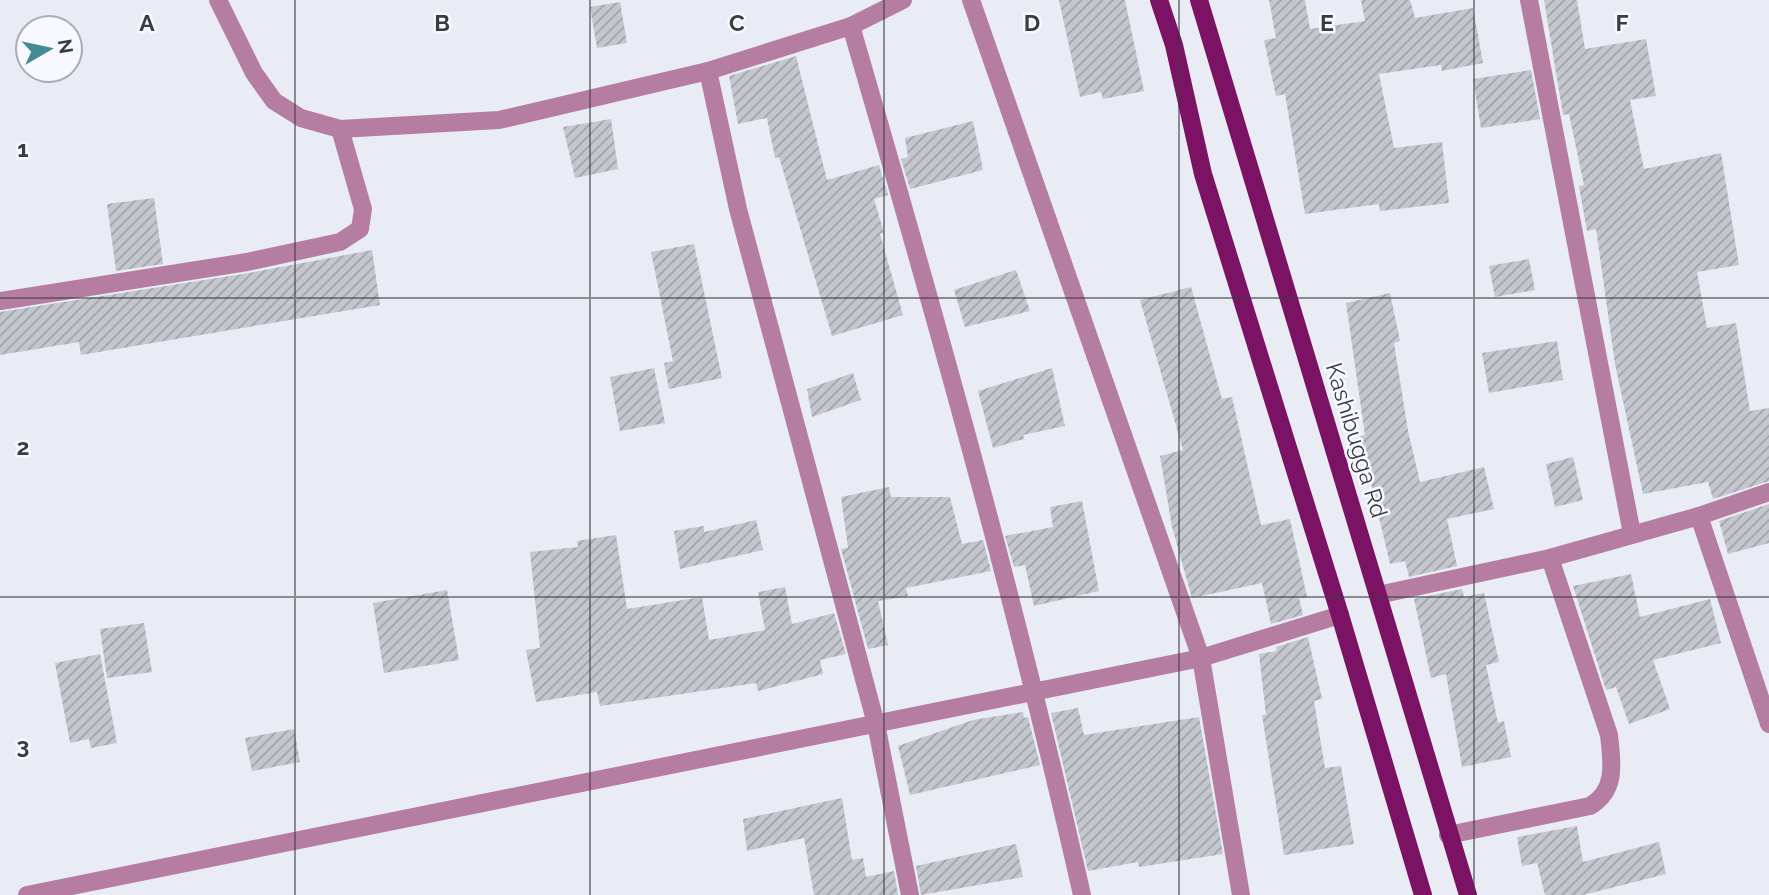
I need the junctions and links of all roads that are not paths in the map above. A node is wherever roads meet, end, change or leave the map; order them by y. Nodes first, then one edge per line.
1 (218, 0) edge
2 (903, 0) edge
3 (971, 0) edge
4 (1159, 0) edge
5 (1199, 0) edge
6 (1529, 0) edge
7 (851, 26) junction
8 (708, 71) junction
9 (340, 129) junction
10 (0, 301) edge
11 (1769, 492) edge
12 (1699, 516) junction
13 (1632, 534) junction
14 (1550, 558) junction
15 (1378, 594) junction
16 (1340, 615) junction
17 (1201, 658) junction
18 (1036, 691) junction
19 (876, 724) junction
20 (1769, 724) edge
21 (1448, 835) junction
22 (27, 895) edge
23 (910, 895) edge
24 (1082, 895) edge
25 (1241, 895) edge
26 (1417, 895) edge
27 (1422, 895) edge
28 (1468, 895) edge

1 - 9 street
2 - 7 street
3 - 17 street
4 - 16 main road
5 - 15 main road, Kashibugga Rd
6 - 13 street
7 - 8 street
7 - 18 street
8 - 9 street
8 - 19 street
9 - 10 street
11 - 12 street
12 - 13 street
12 - 20 street
13 - 14 street
14 - 15 street
14 - 21 street
15 - 21 main road, Kashibugga Rd
16 - 17 street
16 - 27 main road
17 - 18 street
17 - 25 street
18 - 19 street
18 - 24 street
19 - 22 street
19 - 23 street
21 - 28 main road, Kashibugga Rd
26 - 27 street

